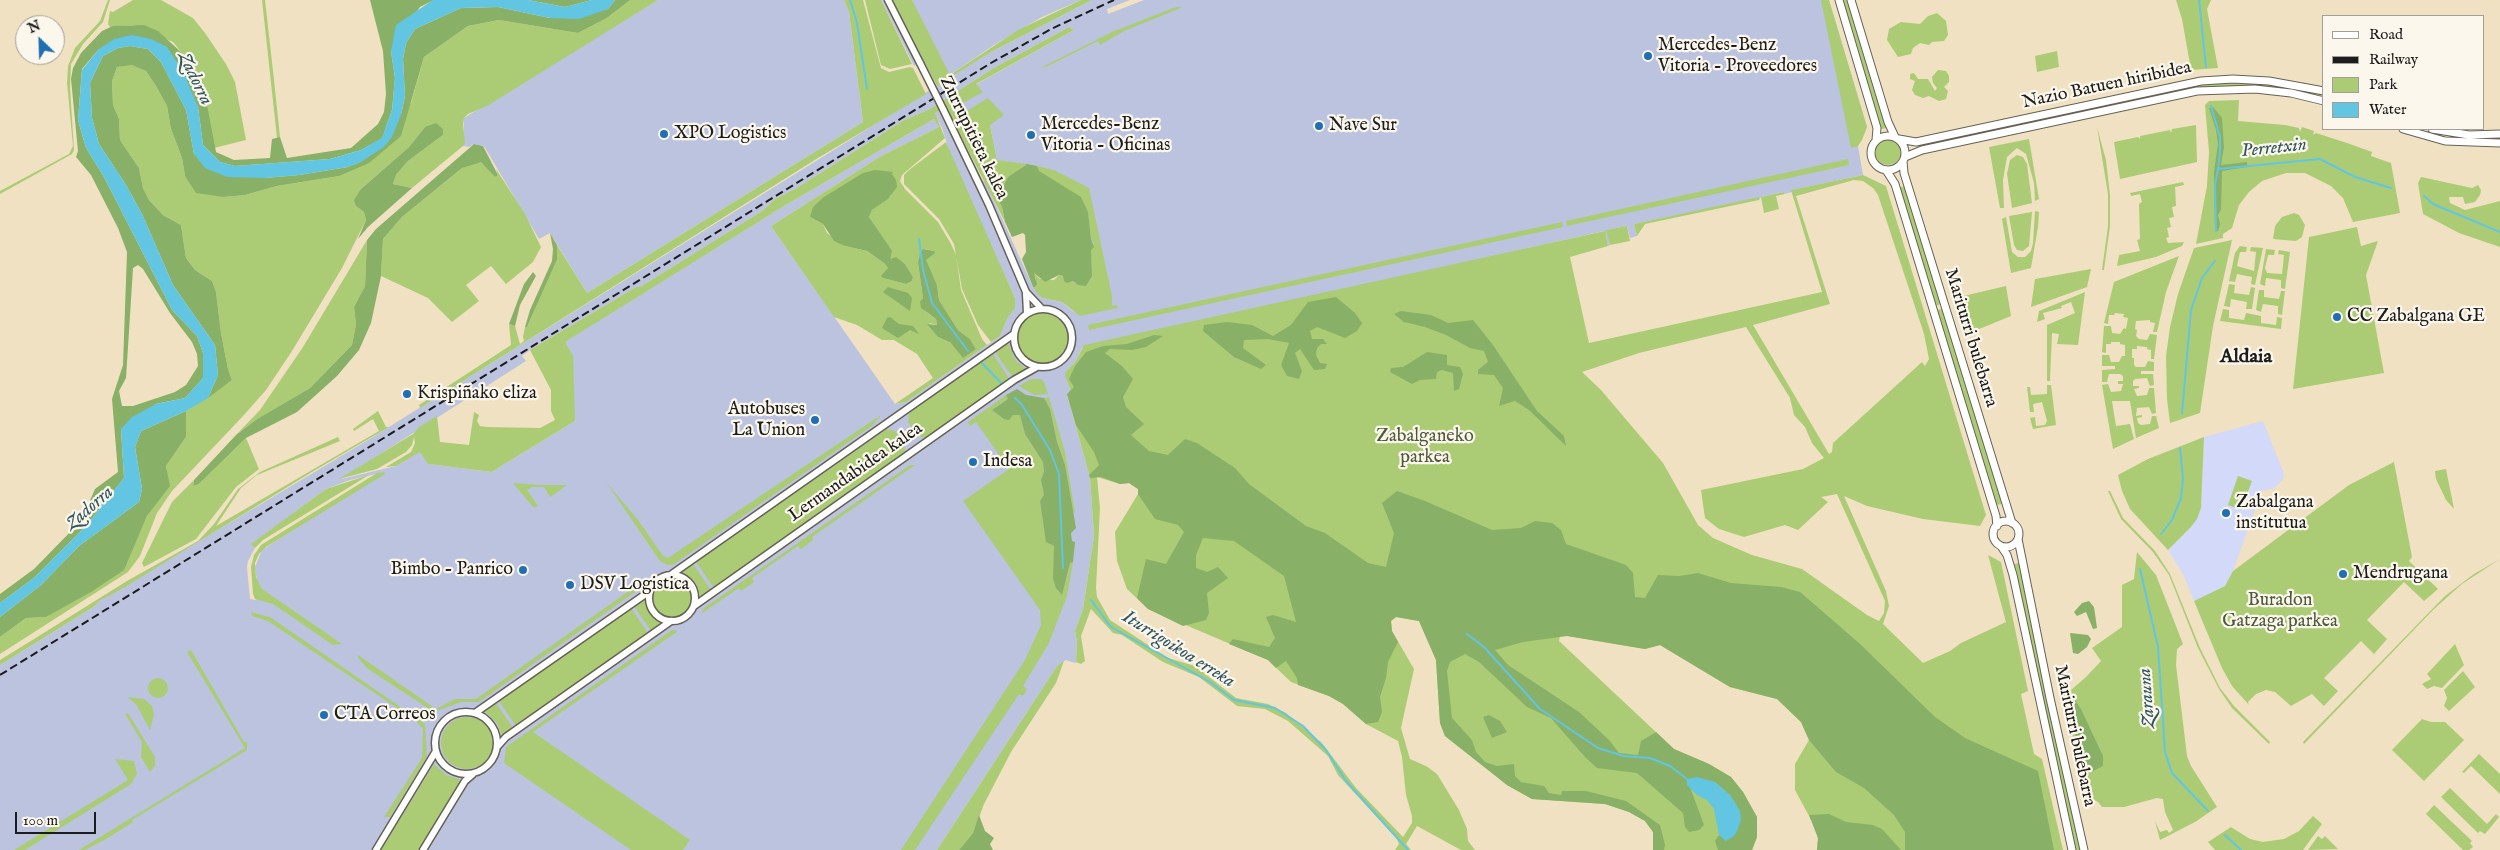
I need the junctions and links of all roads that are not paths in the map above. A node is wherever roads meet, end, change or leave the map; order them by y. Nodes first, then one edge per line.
1 (888, 0) edge
2 (1839, 0) edge
3 (1852, 0) edge
4 (2322, 91) edge
5 (2322, 101) edge
6 (2406, 130) edge
7 (2438, 130) edge
8 (2500, 134) edge
9 (1897, 138) junction
10 (1876, 140) junction
11 (2500, 143) edge
12 (1904, 159) junction
13 (1886, 170) junction
14 (1026, 292) junction
15 (1041, 308) junction
16 (1027, 313) junction
17 (1014, 334) junction
18 (1038, 366) junction
19 (2012, 522) junction
20 (1997, 526) junction
21 (2018, 539) junction
22 (2001, 546) junction
23 (672, 574) junction
24 (650, 591) junction
25 (694, 606) junction
26 (671, 621) junction
27 (475, 713) junction
28 (497, 747) junction
29 (436, 751) junction
30 (473, 774) junction
31 (376, 850) edge
32 (423, 850) edge
33 (2072, 850) edge
34 (2084, 850) edge

1 - 14 street, Zurrupitieta kalea, bridge
2 - 10 main road
3 - 9 main road
4 - 9 main road, Nazio Batuen hiribidea
5 - 12 main road, Nazio Batuen hiribidea
6 - 11 main road
7 - 8 main road
9 - 10 main road
9 - 12 main road
10 - 13 main road
12 - 13 main road
12 - 19 main road, Mariturri bulebarra
13 - 20 main road, Mariturri bulebarra
14 - 15 street, Zurrupitieta kalea
14 - 16 street, Zurrupitieta kalea
15 - 16 street
15 - 18 street
16 - 17 street
17 - 18 street
17 - 23 street, Lermandabidea kalea
18 - 25 street, Lermandabidea kalea
19 - 20 main road
19 - 21 main road
20 - 22 main road
21 - 22 main road
21 - 34 main road, Mariturri bulebarra
22 - 33 main road, Mariturri bulebarra
23 - 24 street
23 - 25 street
24 - 26 street
24 - 27 street
25 - 26 street
26 - 28 street
27 - 28 street
27 - 29 street
28 - 30 street
29 - 30 street
29 - 31 street
30 - 32 street

